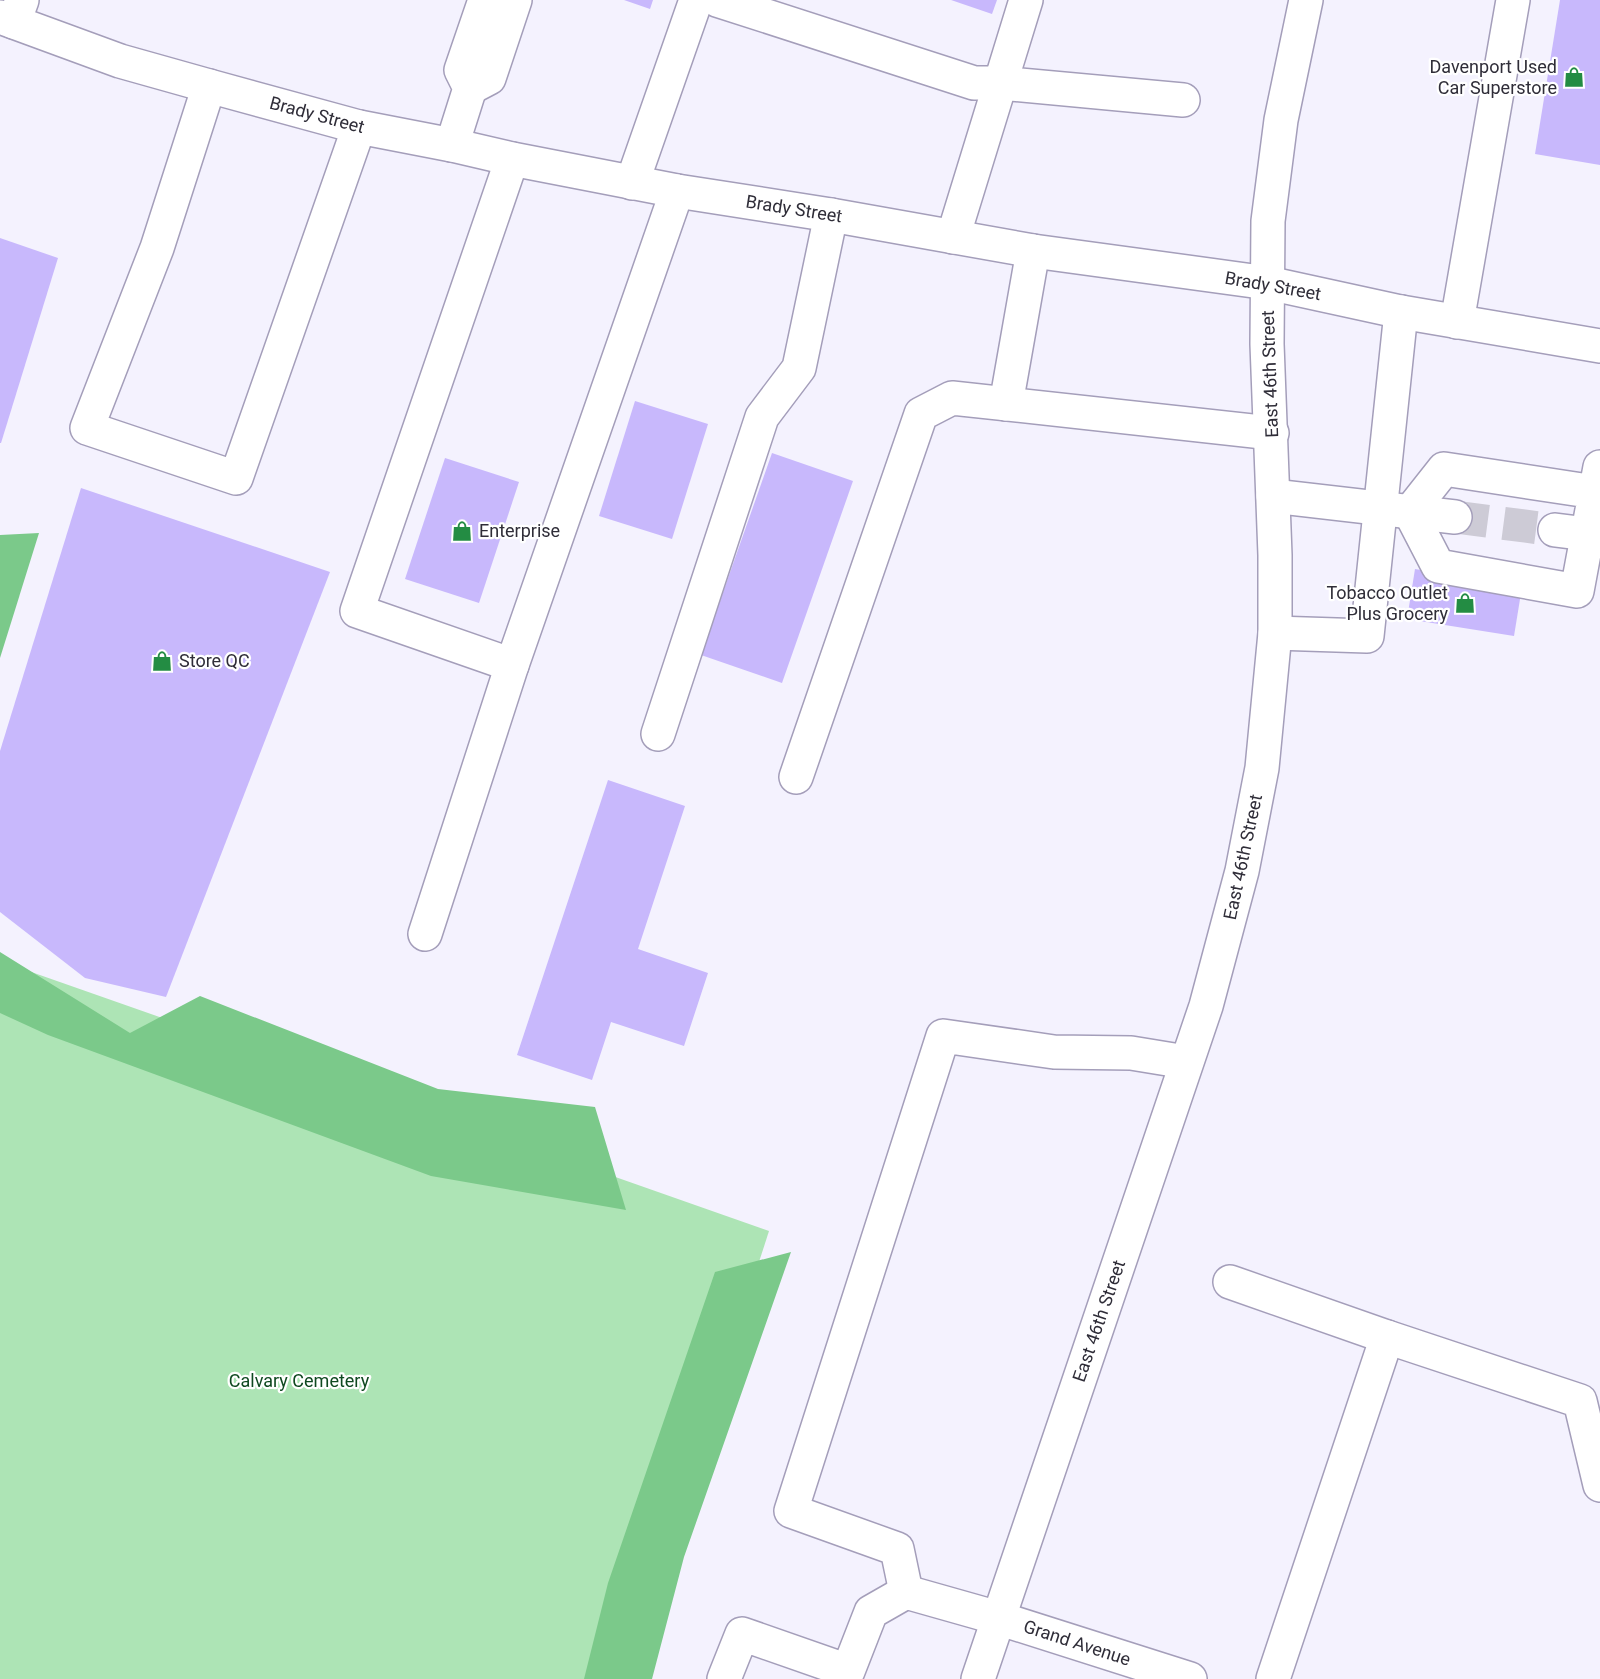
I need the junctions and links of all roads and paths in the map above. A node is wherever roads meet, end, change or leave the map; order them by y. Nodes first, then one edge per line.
1 (485, 0) edge
2 (515, 0) edge
3 (696, 0) edge
4 (717, 0) edge
5 (1026, 0) edge
6 (1306, 0) edge
7 (1514, 0) edge
8 (12, 13) edge
9 (1000, 83) junction
10 (208, 86) junction
11 (470, 88) junction
12 (1183, 100) dead end
13 (358, 127) junction
14 (452, 145) junction
15 (512, 159) junction
16 (632, 183) junction
17 (677, 191) junction
18 (831, 215) junction
19 (953, 237) junction
20 (1033, 251) junction
21 (1268, 283) junction
22 (1401, 312) junction
23 (1457, 322) junction
24 (1600, 346) edge
25 (1006, 404) junction
26 (1272, 433) junction
27 (1598, 479) edge
28 (1273, 496) junction
29 (1395, 509) junction
30 (1455, 517) tunnel mouth
31 (1555, 530) tunnel mouth
32 (1587, 534) junction
33 (1275, 633) junction
34 (512, 665) junction
35 (658, 734) dead end
36 (796, 777) dead end
37 (425, 934) dead end
38 (1186, 1062) junction
39 (1230, 1282) dead end
40 (1387, 1337) junction
41 (1600, 1485) edge
42 (906, 1592) junction
43 (998, 1618) junction
44 (846, 1675) edge
45 (718, 1676) edge
46 (978, 1679) edge
47 (1190, 1679) edge
48 (1273, 1679) edge

1 - 11 main road
2 - 11 main road
3 - 16 main road
4 - 9 main road
5 - 9 main road
6 - 21 main road, East 46th Street
7 - 23 main road
8 - 10 main road, Brady Street
9 - 12 main road
9 - 19 main road
10 - 13 main road, Brady Street
10 - 13 main road
11 - 14 main road
13 - 14 main road, Brady Street
14 - 15 main road, Brady Street
15 - 16 main road, Brady Street
15 - 34 main road
16 - 17 main road, Brady Street
17 - 18 main road, Brady Street
17 - 34 main road
18 - 19 main road, Brady Street
18 - 35 main road
19 - 20 main road, Brady Street
20 - 21 main road, Brady Street
20 - 25 main road
21 - 22 main road, Brady Street
21 - 26 main road, East 46th Street
22 - 23 main road, Brady Street
22 - 29 main road
23 - 24 main road, Brady Street
25 - 26 main road
25 - 36 main road
26 - 28 main road, East 46th Street
27 - 29 main road
27 - 32 main road
28 - 29 main road
28 - 33 main road, East 46th Street
29 - 30 main road
29 - 32 main road
29 - 33 main road
31 - 32 main road
33 - 38 main road, East 46th Street
34 - 37 main road
38 - 42 main road
38 - 43 main road, East 46th Street
39 - 40 main road
40 - 41 main road
40 - 48 main road
42 - 43 main road, Grand Avenue
42 - 44 main road
43 - 46 main road, East 46th Street
43 - 47 main road, Grand Avenue
44 - 45 main road

